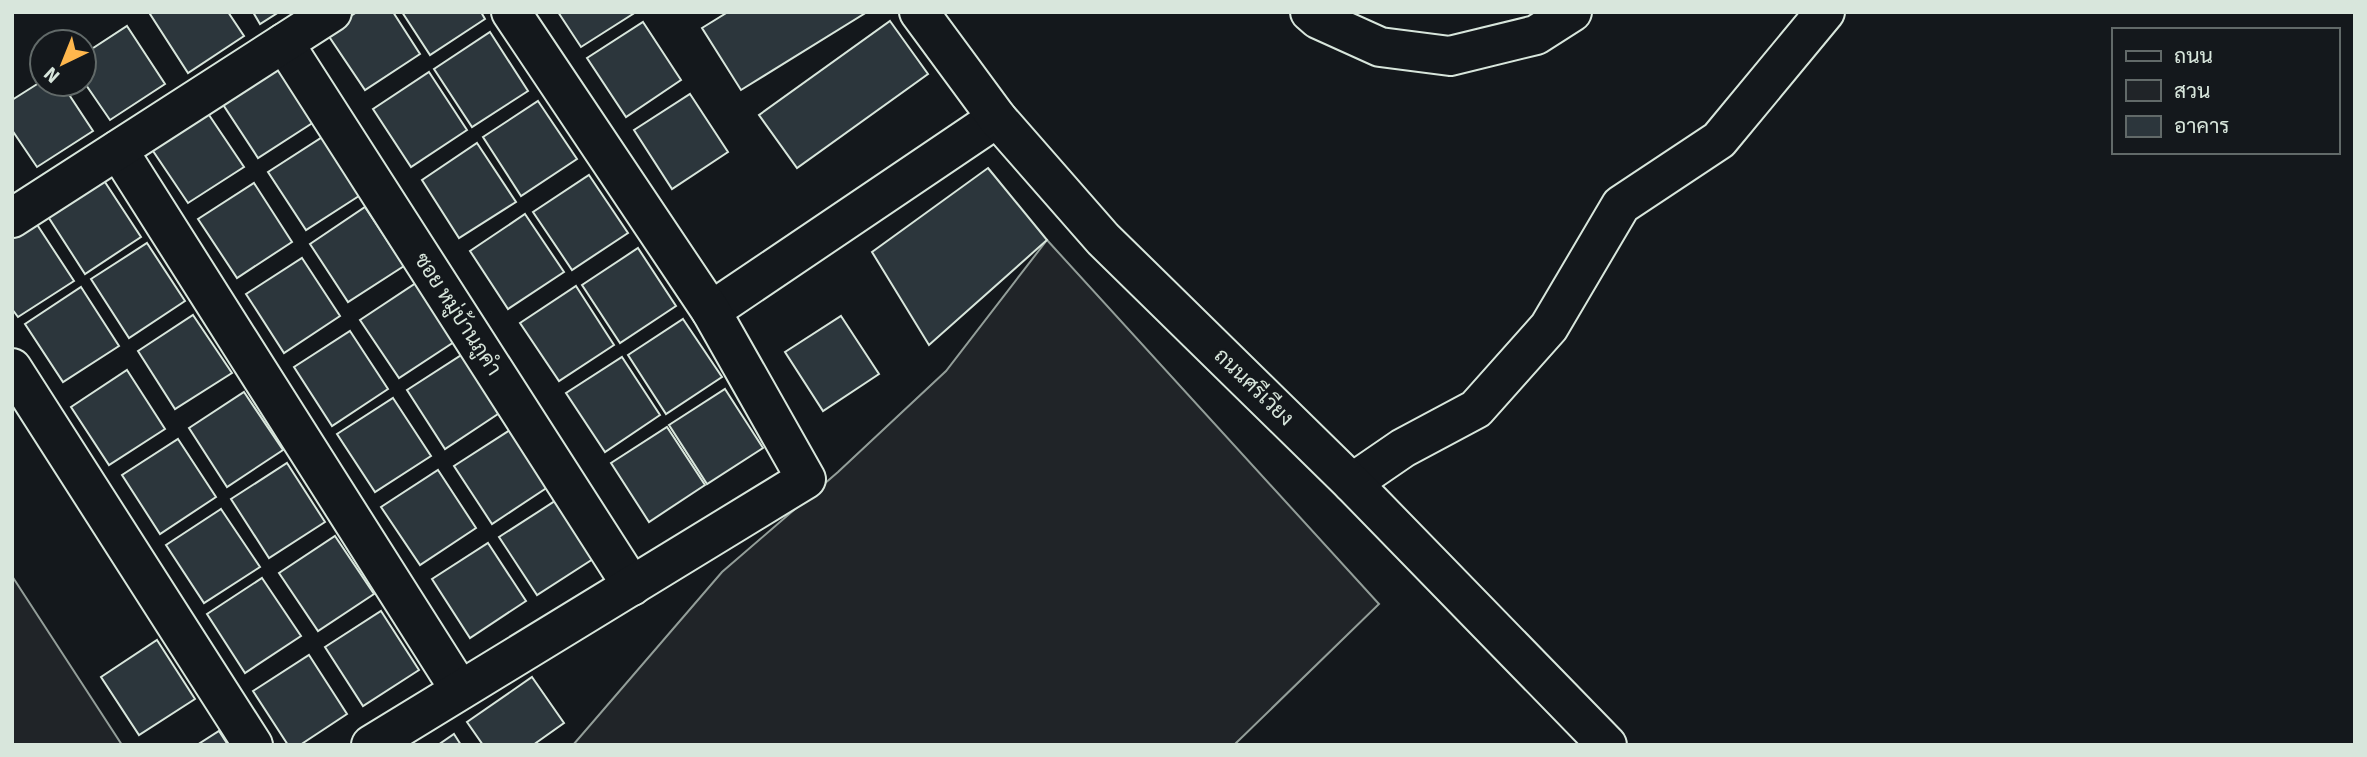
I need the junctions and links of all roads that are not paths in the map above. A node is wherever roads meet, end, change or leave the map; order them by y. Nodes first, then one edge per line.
1 (332, 12) edge
2 (511, 12) edge
3 (919, 12) edge
4 (1310, 12) edge
5 (1573, 12) edge
6 (1825, 12) edge
7 (284, 43) junction
8 (997, 118) junction
9 (118, 150) junction
10 (12, 218) edge
11 (710, 311) junction
12 (12, 368) edge
13 (1352, 483) junction
14 (632, 586) junction
15 (460, 690) junction
16 (253, 745) edge
17 (371, 745) edge
18 (1607, 745) edge

1 - 7 street
2 - 11 street
3 - 8 street, ถนนศรีเวียง
4 - 5 street
6 - 13 street
7 - 9 street
7 - 14 street, ซอย หมู่บ้านภูคำ
8 - 11 street
8 - 13 street, ถนนศรีเวียง
9 - 10 street
9 - 15 street
11 - 14 street
12 - 16 street
13 - 18 street, ถนนศรีเวียง
14 - 15 street
15 - 17 street

